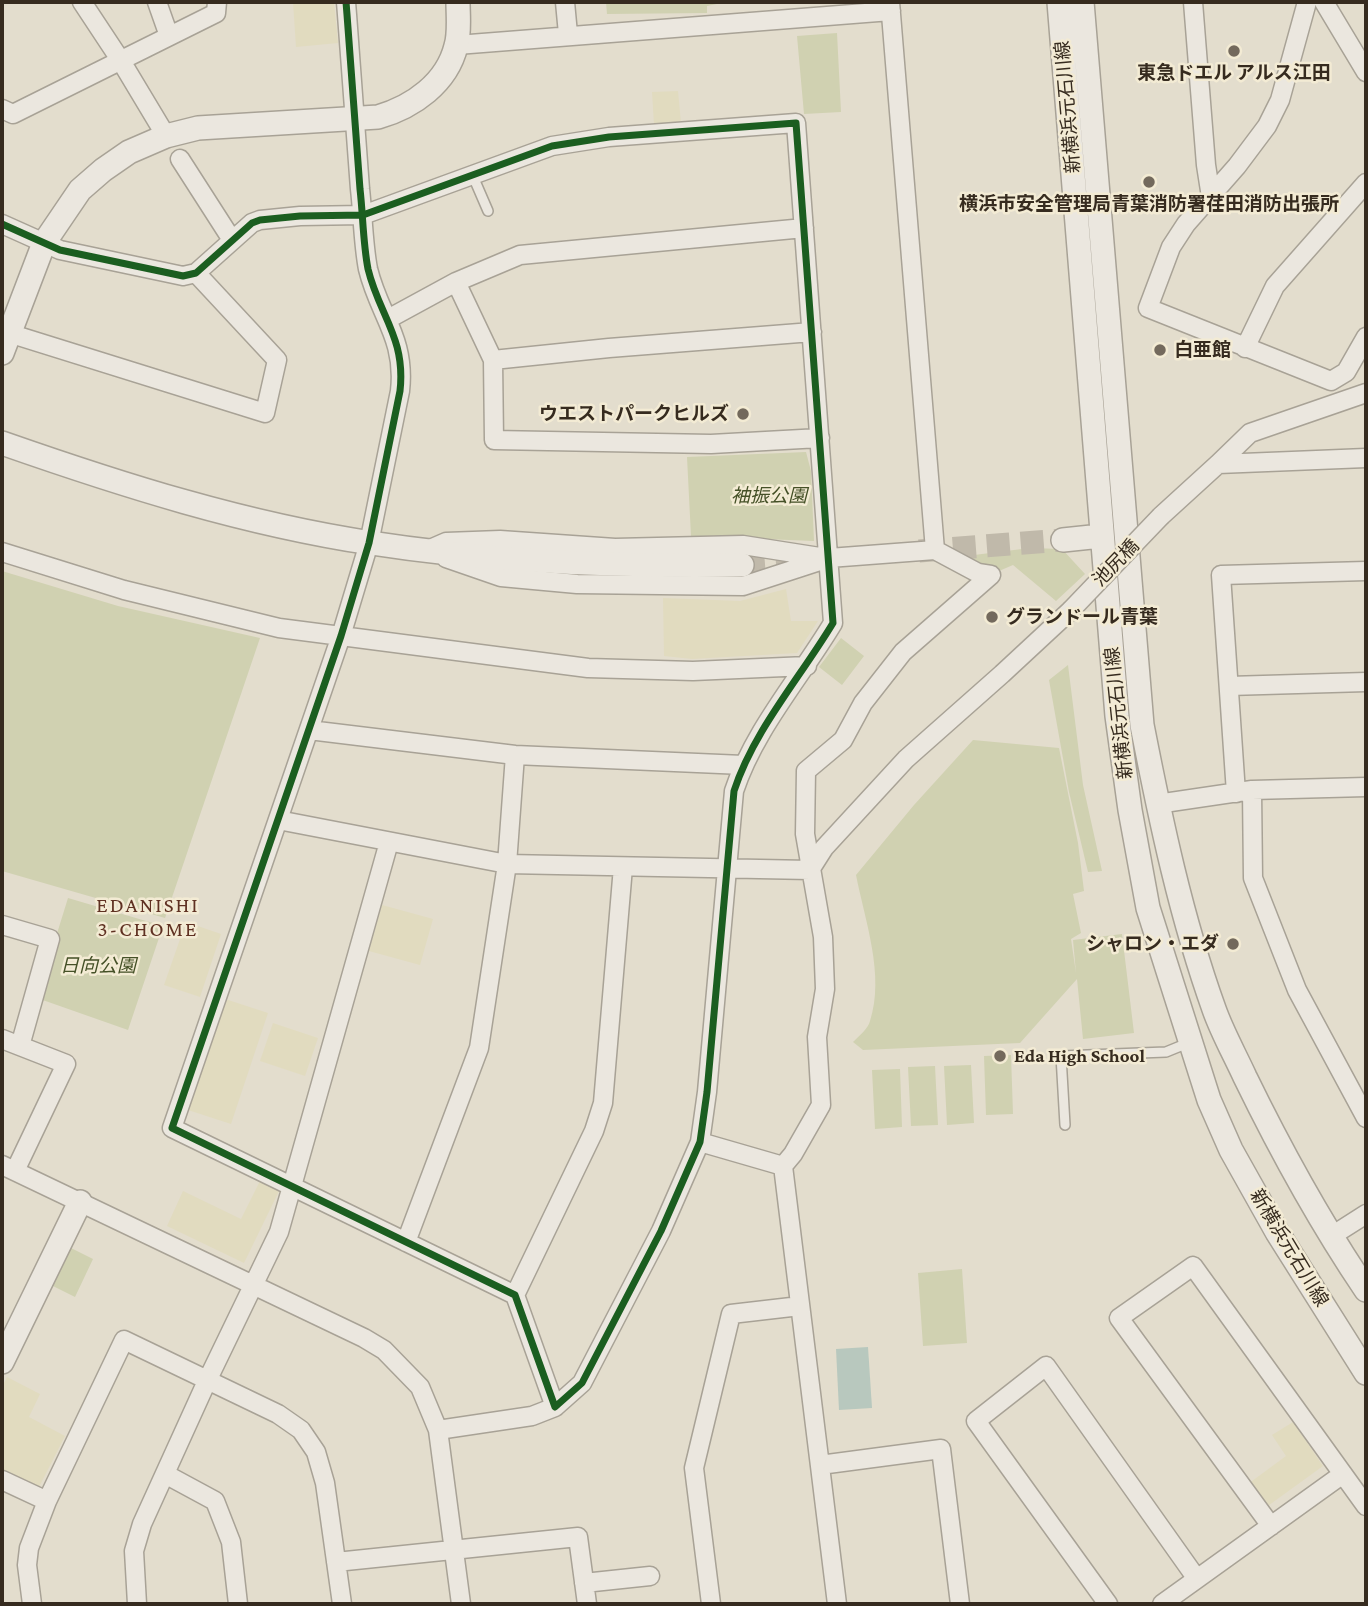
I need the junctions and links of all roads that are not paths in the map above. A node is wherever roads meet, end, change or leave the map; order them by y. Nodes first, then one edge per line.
1 (82, 2) edge
2 (157, 2) edge
3 (217, 2) edge
4 (346, 2) edge
5 (458, 2) edge
6 (565, 2) edge
7 (1059, 2) edge
8 (1082, 2) edge
9 (1194, 2) edge
10 (1307, 2) edge
11 (1324, 2) edge
12 (890, 7) edge
13 (568, 34) junction
14 (169, 36) junction
15 (457, 45) junction
16 (121, 61) junction
17 (1366, 72) edge
18 (2, 109) edge
19 (354, 119) junction
20 (166, 136) junction
21 (180, 159) dead end
22 (472, 174) junction
23 (1364, 191) edge
24 (1211, 197) junction
25 (488, 211) dead end
26 (363, 215) junction
27 (2, 224) edge
28 (804, 228) junction
29 (232, 240) junction
30 (44, 243) junction
31 (196, 273) junction
32 (456, 282) junction
33 (388, 319) junction
34 (812, 332) junction
35 (1366, 337) edge
36 (4, 339) edge
37 (1245, 348) junction
38 (493, 360) junction
39 (1366, 393) edge
40 (820, 438) junction
41 (2, 443) edge
42 (1366, 458) edge
43 (1218, 464) junction
44 (1101, 536) junction
45 (1063, 540) tunnel mouth
46 (369, 543) junction
47 (935, 550) junction
48 (426, 551) junction
49 (2, 552) edge
50 (829, 558) junction
51 (742, 565) tunnel mouth
52 (1366, 571) edge
53 (341, 636) junction
54 (807, 666) junction
55 (1366, 682) edge
56 (1229, 686) junction
57 (309, 730) junction
58 (515, 755) junction
59 (743, 765) junction
60 (1366, 787) edge
61 (1244, 792) junction
62 (1157, 804) junction
63 (278, 820) junction
64 (389, 842) junction
65 (507, 864) junction
66 (623, 867) junction
67 (726, 868) junction
68 (810, 870) junction
69 (2, 925) edge
70 (2, 1039) edge
71 (1190, 1042) junction
72 (20, 1046) junction
73 (1366, 1118) edge
74 (1065, 1125) dead end
75 (700, 1142) junction
76 (783, 1166) junction
77 (8, 1168) edge
78 (292, 1186) junction
79 (80, 1202) junction
80 (1366, 1214) edge
81 (1330, 1237) junction
82 (406, 1241) junction
83 (254, 1284) junction
84 (1366, 1290) edge
85 (514, 1295) junction
86 (800, 1306) junction
87 (2, 1362) edge
88 (1366, 1373) edge
89 (207, 1381) junction
90 (555, 1407) junction
91 (439, 1430) junction
92 (820, 1465) junction
93 (166, 1474) junction
94 (1343, 1474) junction
95 (2, 1480) edge
96 (47, 1501) junction
97 (1366, 1506) edge
98 (1271, 1526) junction
99 (454, 1551) junction
100 (336, 1562) junction
101 (650, 1576) dead end
102 (1198, 1579) junction
103 (584, 1583) junction
104 (32, 1604) edge
105 (137, 1604) edge
106 (238, 1604) edge
107 (342, 1604) edge
108 (461, 1604) edge
109 (587, 1604) edge
110 (711, 1604) edge
111 (837, 1604) edge
112 (960, 1604) edge
113 (1108, 1604) edge
114 (1162, 1604) edge

1 - 16 street
2 - 14 street
3 - 14 street
4 - 19 street
5 - 15 street
6 - 13 street
7 - 44 street, 新横浜元石川線
8 - 62 street, 新横浜元石川線
9 - 24 street
10 - 24 street
11 - 17 street
12 - 13 street
12 - 47 street
13 - 15 street
14 - 16 street
15 - 19 street
16 - 18 street
16 - 20 street
19 - 20 street
19 - 26 street
20 - 30 street
21 - 29 street
22 - 25 lane
22 - 26 street
22 - 28 street
23 - 37 street
24 - 37 street
26 - 29 street
26 - 33 street
27 - 30 street
28 - 32 street
28 - 34 street
29 - 31 street
30 - 31 street
30 - 36 street
31 - 36 street
32 - 33 street
32 - 38 street
33 - 46 street
34 - 38 street
34 - 40 street
35 - 37 street
38 - 40 street
39 - 43 street, 池尻橋
40 - 50 street
41 - 46 street
42 - 43 street
43 - 68 street, 池尻橋, bridge
44 - 45 street
44 - 71 street, 新横浜元石川線
46 - 48 street
46 - 53 street
47 - 50 street
47 - 68 street
48 - 50 street
48 - 50 street
48 - 51 street
49 - 53 street
50 - 54 street
52 - 56 street
53 - 54 street
53 - 57 street
54 - 59 street
55 - 56 street
56 - 61 street
57 - 58 street
57 - 63 street
58 - 59 street
58 - 65 street
59 - 67 street
60 - 61 street
61 - 62 street
61 - 73 street
62 - 81 street, 新横浜元石川線
63 - 64 street
63 - 78 street
64 - 65 street
64 - 78 street
65 - 66 street
65 - 82 street
66 - 67 street
66 - 85 street
67 - 68 street
67 - 75 street
68 - 76 street
69 - 72 street
70 - 72 street
71 - 74 lane
71 - 88 street, 新横浜元石川線
72 - 77 street
75 - 76 street
75 - 90 street
76 - 86 street
77 - 79 street
78 - 82 street
78 - 83 street
79 - 83 street
79 - 87 street
80 - 81 street
81 - 84 street, 新横浜元石川線
82 - 85 street
83 - 89 street
83 - 91 street
85 - 90 street
86 - 92 street
86 - 110 street
89 - 93 street
89 - 96 street
89 - 100 street
90 - 91 street
91 - 99 street
92 - 111 street
92 - 112 street
93 - 105 street
93 - 106 street
94 - 97 street
94 - 98 street
94 - 98 street
95 - 96 street
96 - 104 street
98 - 102 street
99 - 100 street
99 - 103 street
99 - 108 street
100 - 107 street
101 - 103 street
102 - 113 street
102 - 114 street
103 - 109 street

